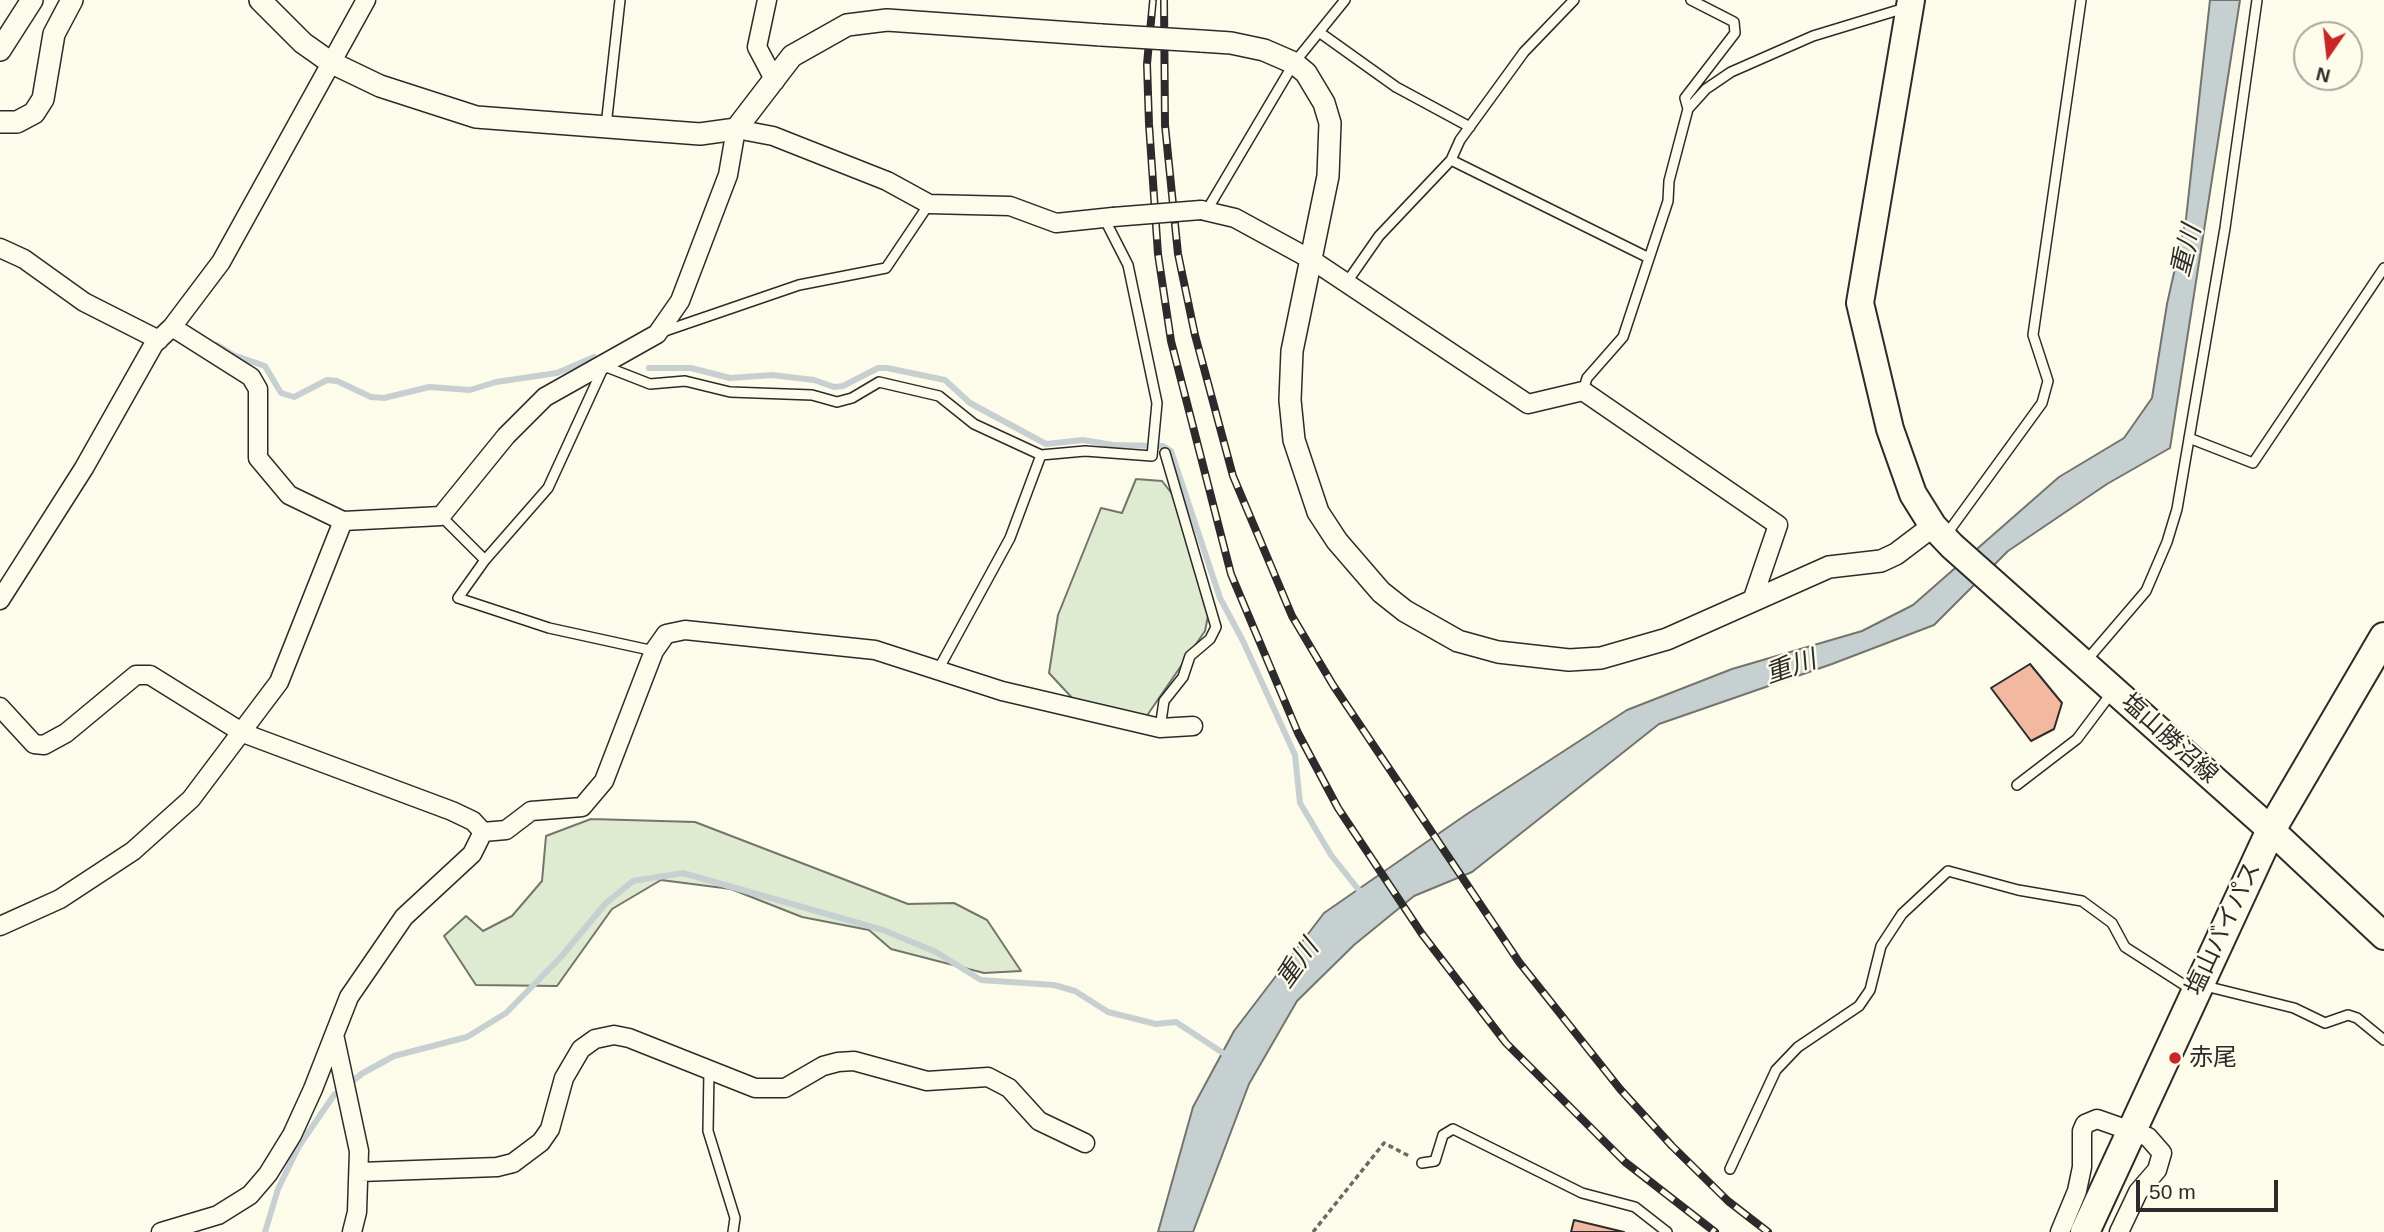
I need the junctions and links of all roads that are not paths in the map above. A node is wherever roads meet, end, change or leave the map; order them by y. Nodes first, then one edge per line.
1 (32, 0) edge
2 (72, 0) edge
3 (260, 0) edge
4 (366, 0) edge
5 (620, 0) edge
6 (768, 0) edge
7 (1345, 0) edge
8 (1574, 0) edge
9 (1691, 0) edge
10 (2081, 0) edge
11 (2257, 0) edge
12 (1910, 3) edge
13 (1319, 32) junction
14 (0, 50) edge
15 (330, 62) junction
16 (1294, 63) junction
17 (775, 81) junction
18 (1688, 109) junction
19 (0, 122) edge
20 (606, 126) junction
21 (1470, 127) junction
22 (736, 129) junction
23 (1451, 160) junction
24 (929, 204) junction
25 (1204, 210) junction
26 (1109, 218) junction
27 (0, 248) edge
28 (1649, 258) junction
29 (1312, 260) junction
30 (2384, 268) edge
31 (1347, 282) junction
32 (166, 333) junction
33 (657, 334) junction
34 (604, 366) junction
35 (1583, 391) junction
36 (2189, 438) junction
37 (1165, 453) dead end
38 (1041, 454) junction
39 (441, 516) junction
40 (343, 521) junction
41 (1943, 537) junction
42 (485, 560) junction
43 (0, 600) edge
44 (1752, 601) junction
45 (2384, 637) edge
46 (654, 651) junction
47 (2082, 661) junction
48 (937, 670) junction
49 (2114, 690) junction
50 (0, 707) edge
51 (1193, 726) dead end
52 (1160, 727) junction
53 (243, 733) junction
54 (2017, 785) dead end
55 (2271, 830) junction
56 (483, 832) junction
57 (0, 926) edge
58 (2384, 936) edge
59 (2195, 988) junction
60 (335, 1039) junction
61 (2384, 1040) edge
62 (709, 1070) junction
63 (2131, 1129) junction
64 (1085, 1143) dead end
65 (1422, 1163) road end
66 (1730, 1169) dead end
67 (360, 1172) junction
68 (161, 1232) edge
69 (352, 1232) edge
70 (733, 1232) edge
71 (1667, 1232) edge
72 (2060, 1232) edge
73 (2085, 1232) edge
74 (2119, 1232) edge

1 - 14 street
2 - 19 street
3 - 15 street
4 - 15 street
5 - 20 lane
6 - 17 street
7 - 13 lane
8 - 21 lane
9 - 18 lane
10 - 41 lane
11 - 36 lane
12 - 18 lane
12 - 41 main road, 塩山勝沼線
13 - 16 lane
13 - 21 lane
15 - 20 street
15 - 32 street
16 - 17 street, bridge
16 - 25 lane
16 - 29 street
17 - 22 street
18 - 28 lane
20 - 22 street
21 - 23 lane
22 - 24 street
22 - 33 street
23 - 28 lane
23 - 31 lane
24 - 26 street
24 - 33 lane
25 - 26 street, bridge
25 - 29 street
26 - 38 lane
27 - 32 street
28 - 35 lane
29 - 31 street
29 - 44 street
30 - 36 lane
31 - 35 street
32 - 40 street
32 - 43 street
33 - 34 street
34 - 38 lane
34 - 39 street
34 - 42 lane
35 - 44 street
36 - 47 lane
37 - 52 lane
38 - 48 lane
39 - 40 street
39 - 42 lane
40 - 53 street
41 - 44 street
41 - 47 main road, 塩山勝沼線
42 - 46 lane
45 - 55 highway, 塩山バイパス
46 - 48 street
46 - 56 street
47 - 49 main road, 塩山勝沼線
48 - 52 street
49 - 54 lane
49 - 55 main road, 塩山勝沼線
50 - 53 street
51 - 52 street
53 - 56 street
53 - 57 street
55 - 58 main road, 塩山勝沼線
55 - 59 highway, 塩山バイパス
56 - 60 street
59 - 61 lane
59 - 63 highway, 塩山バイパス
59 - 66 lane
60 - 67 street
60 - 68 street
62 - 64 street
62 - 67 street
62 - 70 lane
63 - 72 street
63 - 73 highway, 塩山バイパス
63 - 74 street
65 - 71 lane
67 - 69 street

